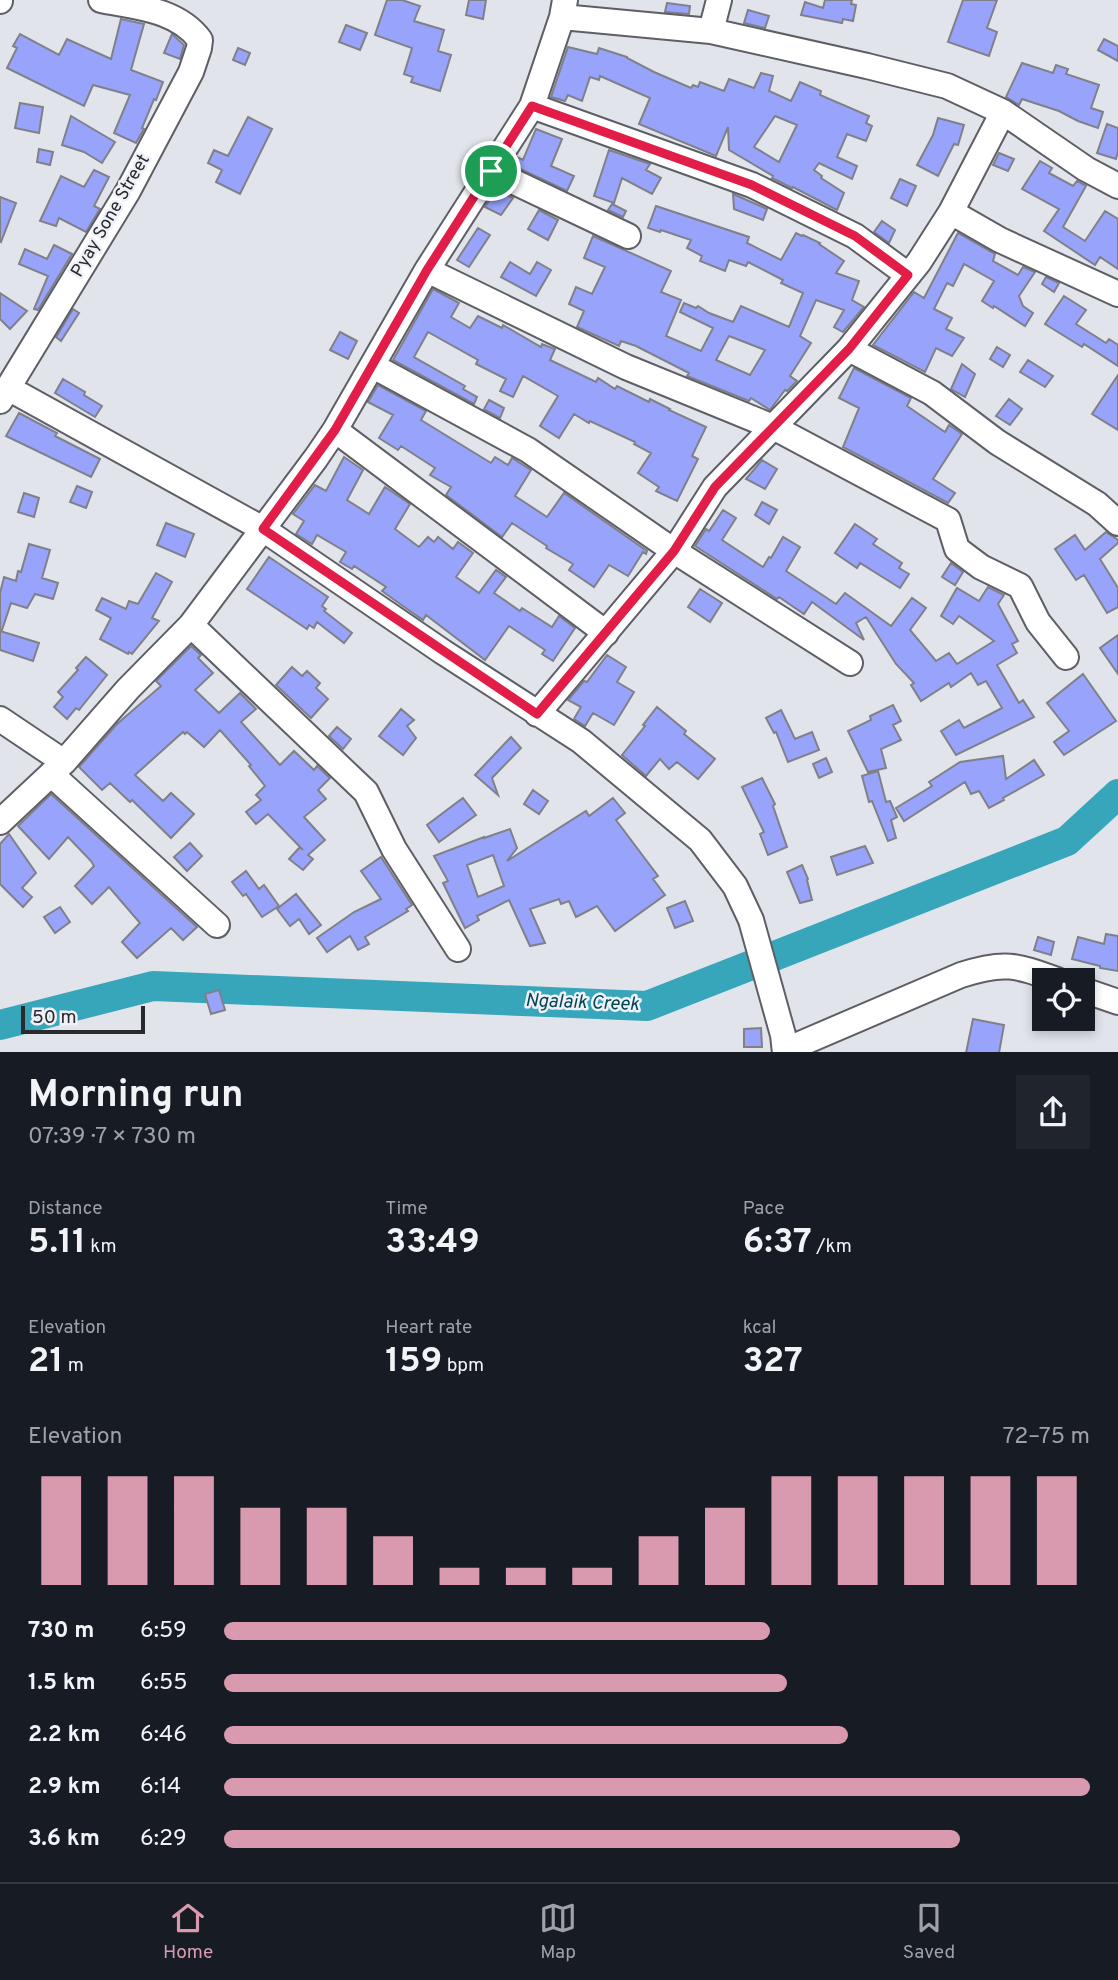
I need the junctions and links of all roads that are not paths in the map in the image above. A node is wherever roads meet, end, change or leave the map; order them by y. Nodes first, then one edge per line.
1 (101, 0) edge
2 (719, 0) edge
3 (564, 9) edge
4 (711, 31) junction
5 (532, 106) junction
6 (1003, 112) junction
7 (491, 171) junction
8 (1118, 186) edge
9 (951, 212) junction
10 (628, 236) dead end
11 (427, 270) junction
12 (908, 275) junction
13 (1118, 294) edge
14 (849, 349) junction
15 (373, 366) junction
16 (4, 395) edge
17 (773, 427) junction
18 (335, 430) junction
19 (1118, 523) edge
20 (263, 529) junction
21 (674, 551) junction
22 (191, 625) junction
23 (606, 633) junction
24 (1066, 657) dead end
25 (850, 663) dead end
26 (537, 714) junction
27 (0, 719) edge
28 (58, 768) junction
29 (0, 822) edge
30 (217, 925) dead end
31 (458, 949) dead end
32 (1032, 972) edge
33 (1095, 994) edge
34 (1118, 1002) edge
35 (785, 1046) edge

1 - 16 street, Pyay Sone Street
2 - 4 street
3 - 4 street
3 - 5 street
4 - 6 street
5 - 7 street
5 - 12 street
6 - 8 street
6 - 9 street
7 - 10 street
7 - 11 street
9 - 12 street
9 - 13 street
11 - 15 street
11 - 17 street
12 - 14 street
14 - 17 street
14 - 19 street
15 - 18 street
15 - 21 street
16 - 20 street
17 - 21 street
17 - 24 street
18 - 20 street
18 - 23 street
20 - 22 street
20 - 26 street
21 - 23 street
21 - 25 street
22 - 28 street
22 - 31 street
23 - 26 street
26 - 35 street
27 - 28 street
28 - 29 street
28 - 30 street
32 - 35 street
33 - 34 street

